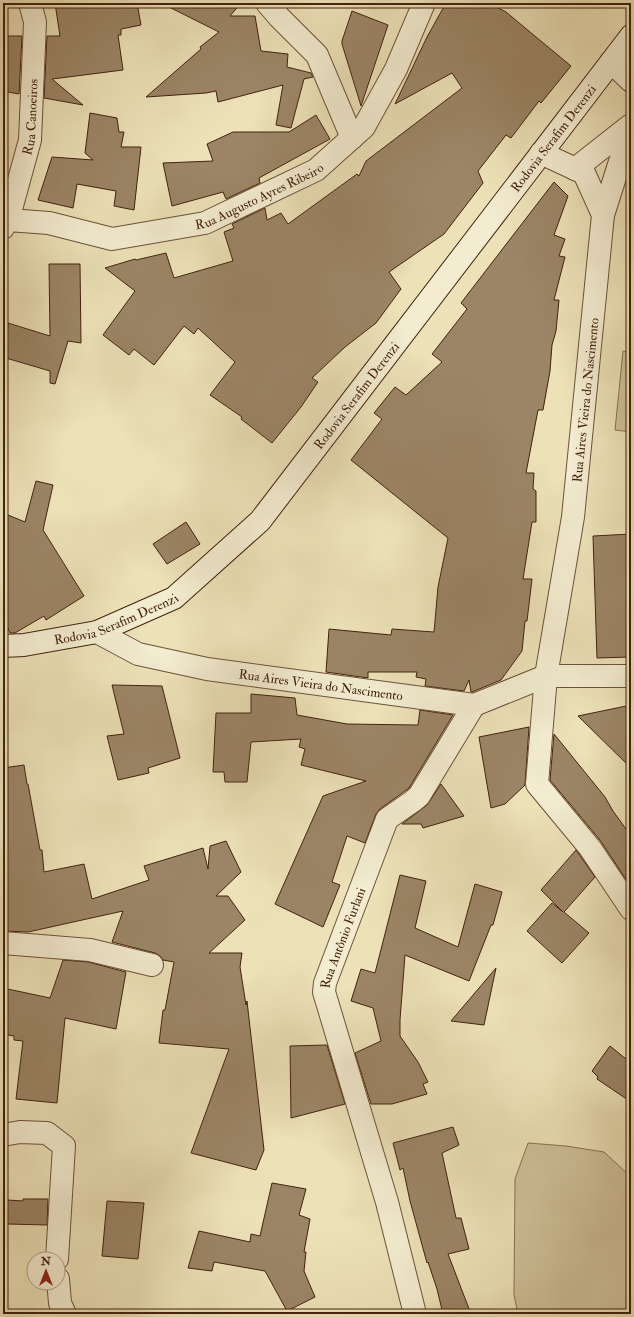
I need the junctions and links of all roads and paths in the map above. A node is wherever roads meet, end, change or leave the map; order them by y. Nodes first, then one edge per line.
1 (30, 3) edge
2 (267, 3) edge
3 (424, 3) edge
4 (631, 36) edge
5 (611, 62) junction
6 (631, 81) edge
7 (631, 126) edge
8 (352, 138) junction
9 (541, 153) junction
10 (575, 169) junction
11 (603, 215) junction
12 (4, 223) edge
13 (97, 632) junction
14 (3, 646) edge
15 (546, 676) junction
16 (631, 676) edge
17 (474, 705) junction
18 (631, 909) edge
19 (3, 943) edge
20 (152, 964) dead end
21 (3, 1135) edge
22 (57, 1251) edge
23 (59, 1291) edge
24 (65, 1314) edge
25 (415, 1314) edge

1 - 12 street, Rua Canoeiros
2 - 8 street
3 - 8 street, Rua Augusto Ayres Ribeiro
4 - 5 street, Rodovia Serafim Derenzi
5 - 6 street
5 - 9 street, Rodovia Serafim Derenzi
7 - 10 street
7 - 11 street, Rua Aires Vieira do Nascimento
8 - 12 street, Rua Augusto Ayres Ribeiro
9 - 10 street
9 - 13 street, Rodovia Serafim Derenzi
10 - 11 street
11 - 15 street, Rua Aires Vieira do Nascimento
13 - 14 street, Rodovia Serafim Derenzi
13 - 17 street, Rua Aires Vieira do Nascimento
15 - 16 street, Rua Aires Vieira do Nascimento
15 - 17 street, Rua Aires Vieira do Nascimento
15 - 18 street, Rua Aires Vieira do Nascimento
17 - 25 street, Rua Antônio Furlani
19 - 20 street
21 - 22 street
23 - 24 street

